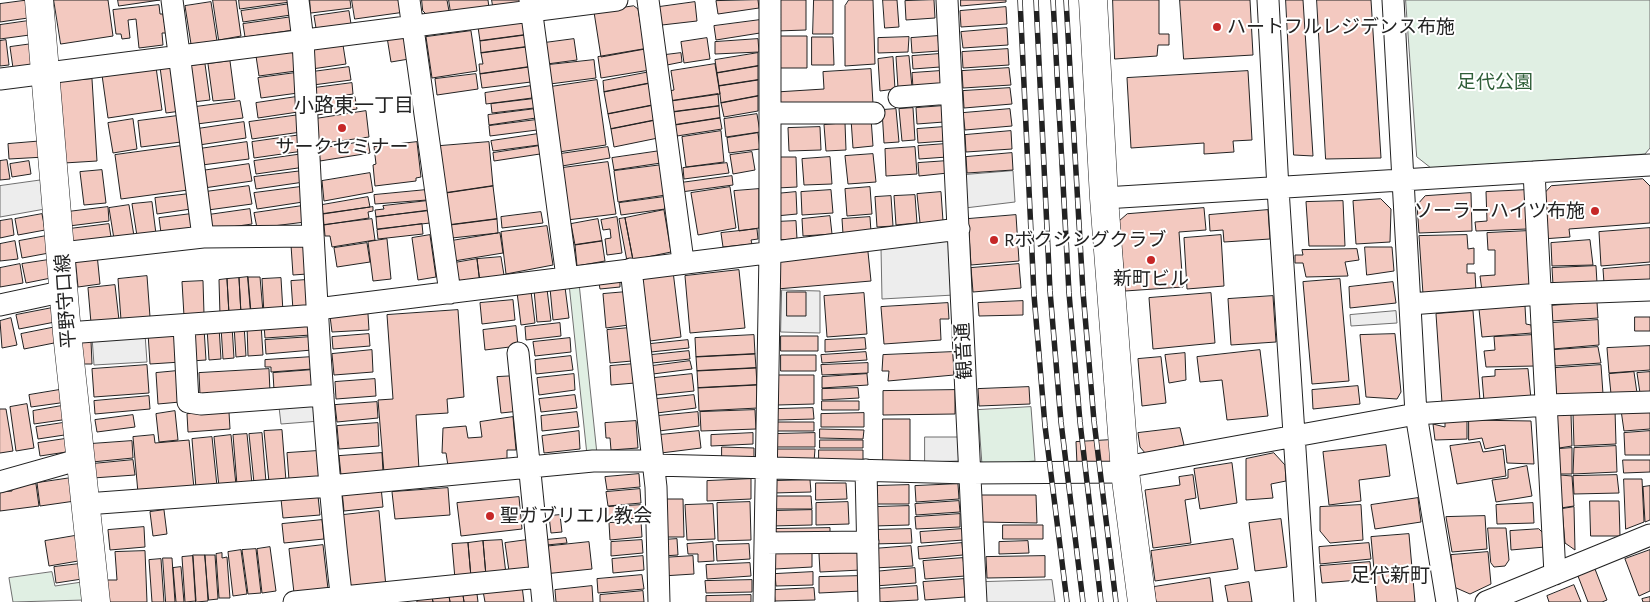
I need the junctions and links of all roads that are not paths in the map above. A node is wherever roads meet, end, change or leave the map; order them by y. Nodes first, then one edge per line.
1 (39, 0) edge
2 (172, 0) edge
3 (298, 0) edge
4 (409, 0) edge
5 (617, 0) edge
6 (648, 0) edge
7 (770, 0) edge
8 (946, 0) edge
9 (1093, 0) edge
10 (1268, 0) edge
11 (1393, 0) edge
12 (531, 5) edge
13 (412, 26) junction
14 (303, 41) junction
15 (178, 58) junction
16 (47, 74) junction
17 (0, 79) edge
18 (951, 93) junction
19 (899, 97) dead end
20 (874, 113) dead end
21 (770, 114) junction
22 (1650, 166) edge
23 (1534, 172) junction
24 (1404, 181) junction
25 (1278, 189) junction
26 (1104, 198) junction
27 (959, 229) junction
28 (313, 236) junction
29 (203, 237) junction
30 (770, 252) junction
31 (62, 253) junction
32 (683, 262) junction
33 (630, 268) junction
34 (567, 277) junction
35 (1650, 290) edge
36 (65, 291) junction
37 (450, 293) junction
38 (1541, 294) junction
39 (0, 304) edge
40 (1410, 304) junction
41 (318, 312) junction
42 (184, 324) junction
43 (67, 333) junction
44 (518, 353) dead end
45 (323, 395) junction
46 (1650, 402) edge
47 (1547, 405) junction
48 (1416, 414) junction
49 (1294, 438) junction
50 (81, 459) junction
51 (653, 463) junction
52 (765, 467) junction
53 (529, 469) junction
54 (1125, 469) junction
55 (866, 470) junction
56 (970, 473) junction
57 (0, 482) edge
58 (330, 486) junction
59 (86, 504) junction
60 (1650, 535) edge
61 (868, 542) junction
62 (764, 543) junction
63 (1555, 574) junction
64 (540, 577) junction
65 (342, 600) edge
66 (96, 602) edge
67 (294, 602) edge
68 (543, 602) edge
69 (659, 602) edge
70 (764, 602) edge
71 (869, 602) edge
72 (976, 602) edge
73 (1142, 602) edge
74 (1305, 602) edge
75 (1447, 602) edge
76 (1486, 602) edge

1 - 16 main road, 平野守口線
2 - 15 street
3 - 14 street
4 - 13 street
5 - 12 street
6 - 32 street
7 - 21 street
8 - 18 street, 観音通
9 - 26 main road
10 - 25 street
11 - 24 street
12 - 13 street
12 - 34 street
13 - 14 street
13 - 37 street
14 - 15 street
14 - 28 street
15 - 16 street
15 - 29 street
16 - 17 street
16 - 31 main road, 平野守口線
18 - 19 street
18 - 27 street, 観音通
20 - 21 street
21 - 30 street
22 - 23 street
23 - 24 street
23 - 38 street
24 - 25 street
24 - 40 street
25 - 26 street
25 - 49 street
26 - 54 main road
27 - 30 street
27 - 56 street, 観音通
28 - 29 street
28 - 41 street
29 - 31 street
30 - 32 street
30 - 52 street
31 - 36 main road, 平野守口線
32 - 33 street
33 - 34 street
33 - 51 street
34 - 37 street
35 - 38 street
36 - 39 street
36 - 43 main road, 平野守口線
37 - 41 street
38 - 40 street
38 - 47 street
40 - 48 street
41 - 42 street
41 - 45 street
42 - 43 street
42 - 45 street
43 - 50 main road, 平野守口線
44 - 53 street
45 - 58 street
46 - 47 street
47 - 48 street
47 - 63 street
48 - 49 street
48 - 75 street
49 - 54 street
49 - 74 street
50 - 57 street
50 - 59 main road, 平野守口線
51 - 52 street
51 - 53 street
51 - 69 street
52 - 55 street
52 - 62 street
53 - 58 street
53 - 64 street
54 - 56 street
54 - 73 main road
55 - 56 street
55 - 61 street
56 - 72 street, 観音通
58 - 59 street
58 - 65 street
59 - 66 main road, 平野守口線
60 - 63 street
61 - 62 street
61 - 71 street
62 - 70 street
63 - 76 street
64 - 65 street
64 - 68 street
65 - 67 street

